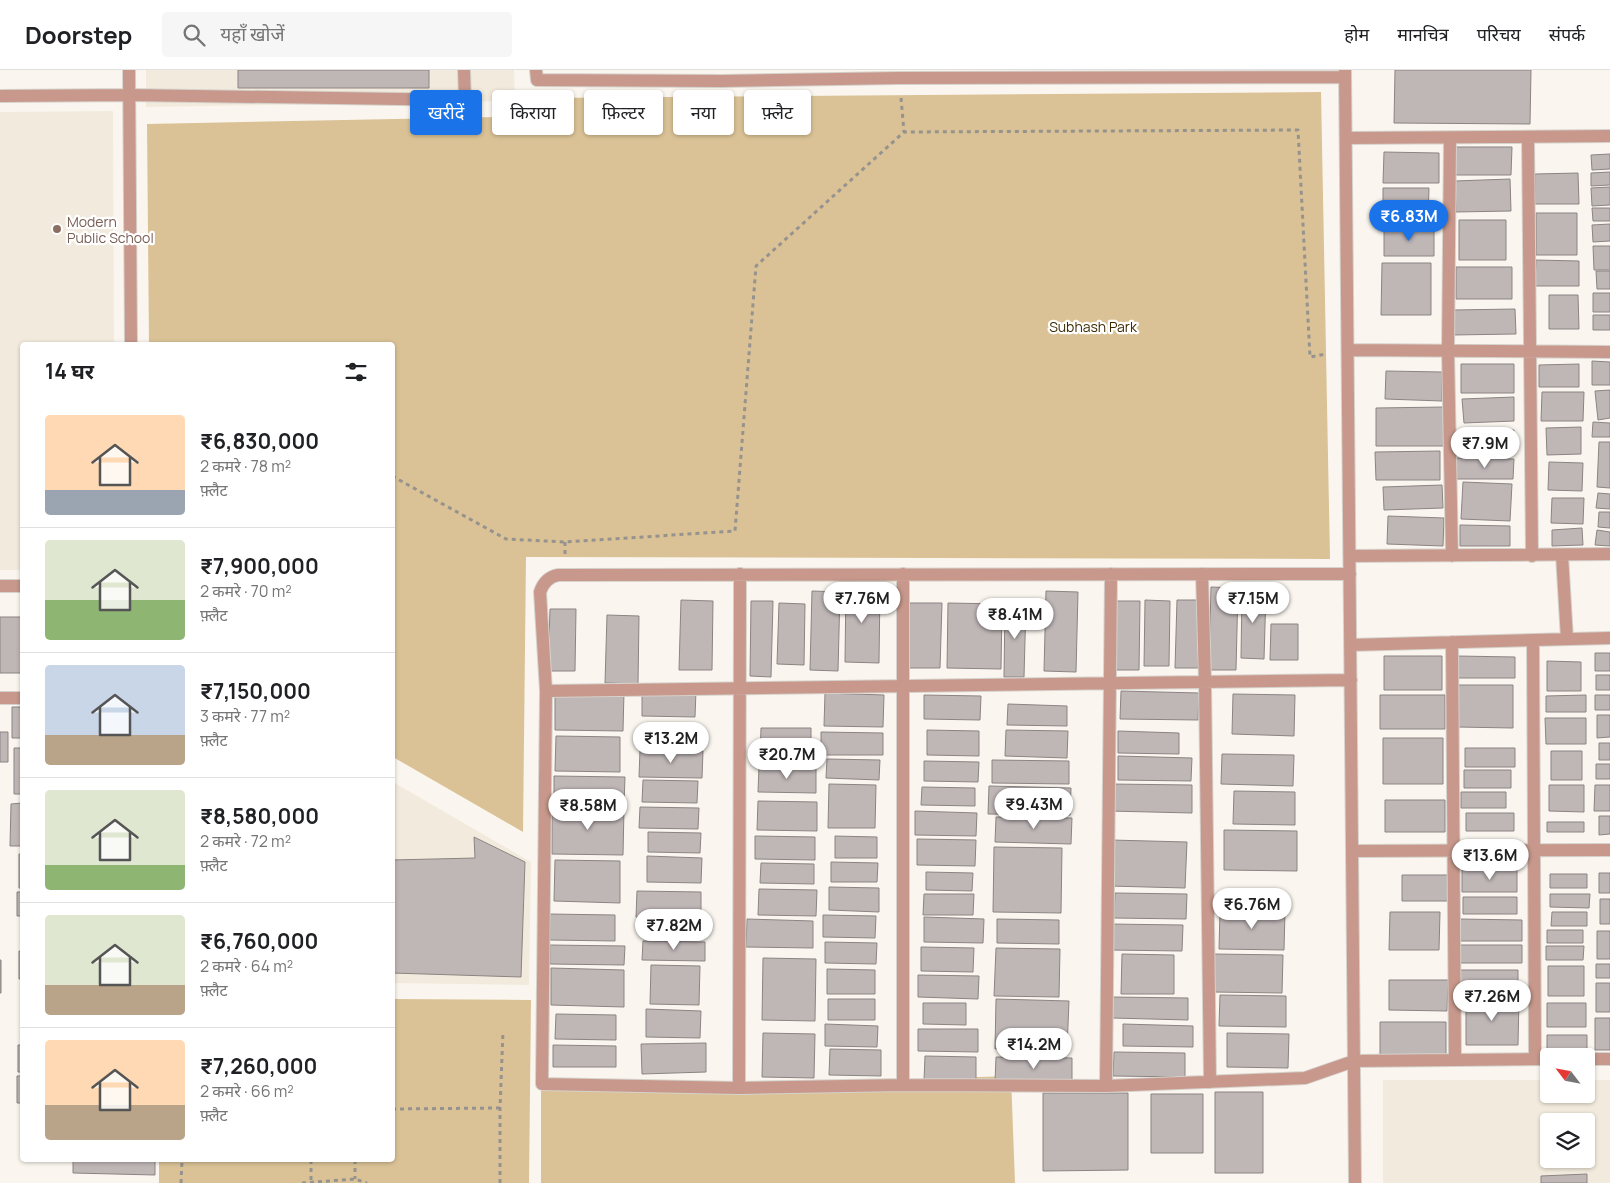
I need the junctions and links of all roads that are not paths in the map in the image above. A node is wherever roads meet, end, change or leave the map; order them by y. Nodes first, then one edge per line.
1 (129, 70) edge
2 (464, 70) edge
3 (536, 70) edge
4 (899, 74) edge
5 (1104, 74) edge
6 (1345, 74) edge
7 (722, 75) edge
8 (129, 94) junction
9 (0, 96) edge
10 (1610, 136) edge
11 (1528, 137) junction
12 (1346, 138) junction
13 (1450, 138) junction
14 (131, 342) edge
15 (1348, 350) junction
16 (1448, 351) junction
17 (1530, 352) junction
18 (1610, 352) edge
19 (1610, 554) edge
20 (1562, 555) junction
21 (1350, 556) junction
22 (1452, 556) junction
23 (1532, 556) junction
24 (740, 574) junction
25 (903, 574) junction
26 (1111, 574) junction
27 (1202, 574) junction
28 (1350, 574) junction
29 (0, 586) edge
30 (20, 586) edge
31 (1610, 638) edge
32 (1567, 639) junction
33 (1533, 640) junction
34 (1452, 642) junction
35 (1350, 645) junction
36 (1351, 680) junction
37 (1205, 682) junction
38 (1108, 684) junction
39 (904, 686) junction
40 (739, 688) junction
41 (546, 690) junction
42 (0, 698) edge
43 (20, 698) edge
44 (1454, 850) junction
45 (1534, 850) junction
46 (1610, 850) edge
47 (1352, 851) junction
48 (1535, 1059) junction
49 (1540, 1059) edge
50 (1595, 1059) edge
51 (1610, 1059) edge
52 (1455, 1060) junction
53 (1354, 1061) junction
54 (1210, 1082) junction
55 (903, 1085) junction
56 (1106, 1086) junction
57 (739, 1088) junction
58 (1355, 1183) edge

1 - 8 street
2 - 8 street
3 - 7 street
4 - 5 street
4 - 7 street
5 - 6 street
6 - 12 street
8 - 9 street
8 - 14 street
10 - 11 street
11 - 13 street
11 - 17 street
12 - 13 street
12 - 15 street
13 - 16 street
15 - 16 street
15 - 21 street
16 - 17 street
16 - 22 street
17 - 18 street
17 - 23 street
19 - 20 street
20 - 23 street
20 - 32 street
21 - 22 street
21 - 28 street
22 - 23 street
24 - 25 street
24 - 40 street
24 - 41 street
25 - 26 street
25 - 39 street
26 - 27 street
26 - 38 street
27 - 28 street
27 - 37 street
28 - 35 street
29 - 30 street
31 - 32 street
32 - 33 street
33 - 34 street
33 - 45 street
34 - 35 street
34 - 44 street
35 - 36 street
36 - 37 street
36 - 47 street
37 - 38 street
37 - 54 street
38 - 39 street
38 - 56 street
39 - 40 street
39 - 55 street
40 - 41 street
40 - 57 street
41 - 57 street
42 - 43 street
44 - 45 street
44 - 47 street
44 - 52 street
45 - 46 street
45 - 48 street
47 - 53 street
48 - 49 street
48 - 52 street
50 - 51 street
52 - 53 street
53 - 54 street
53 - 58 street
54 - 56 street
55 - 56 street
55 - 57 street

